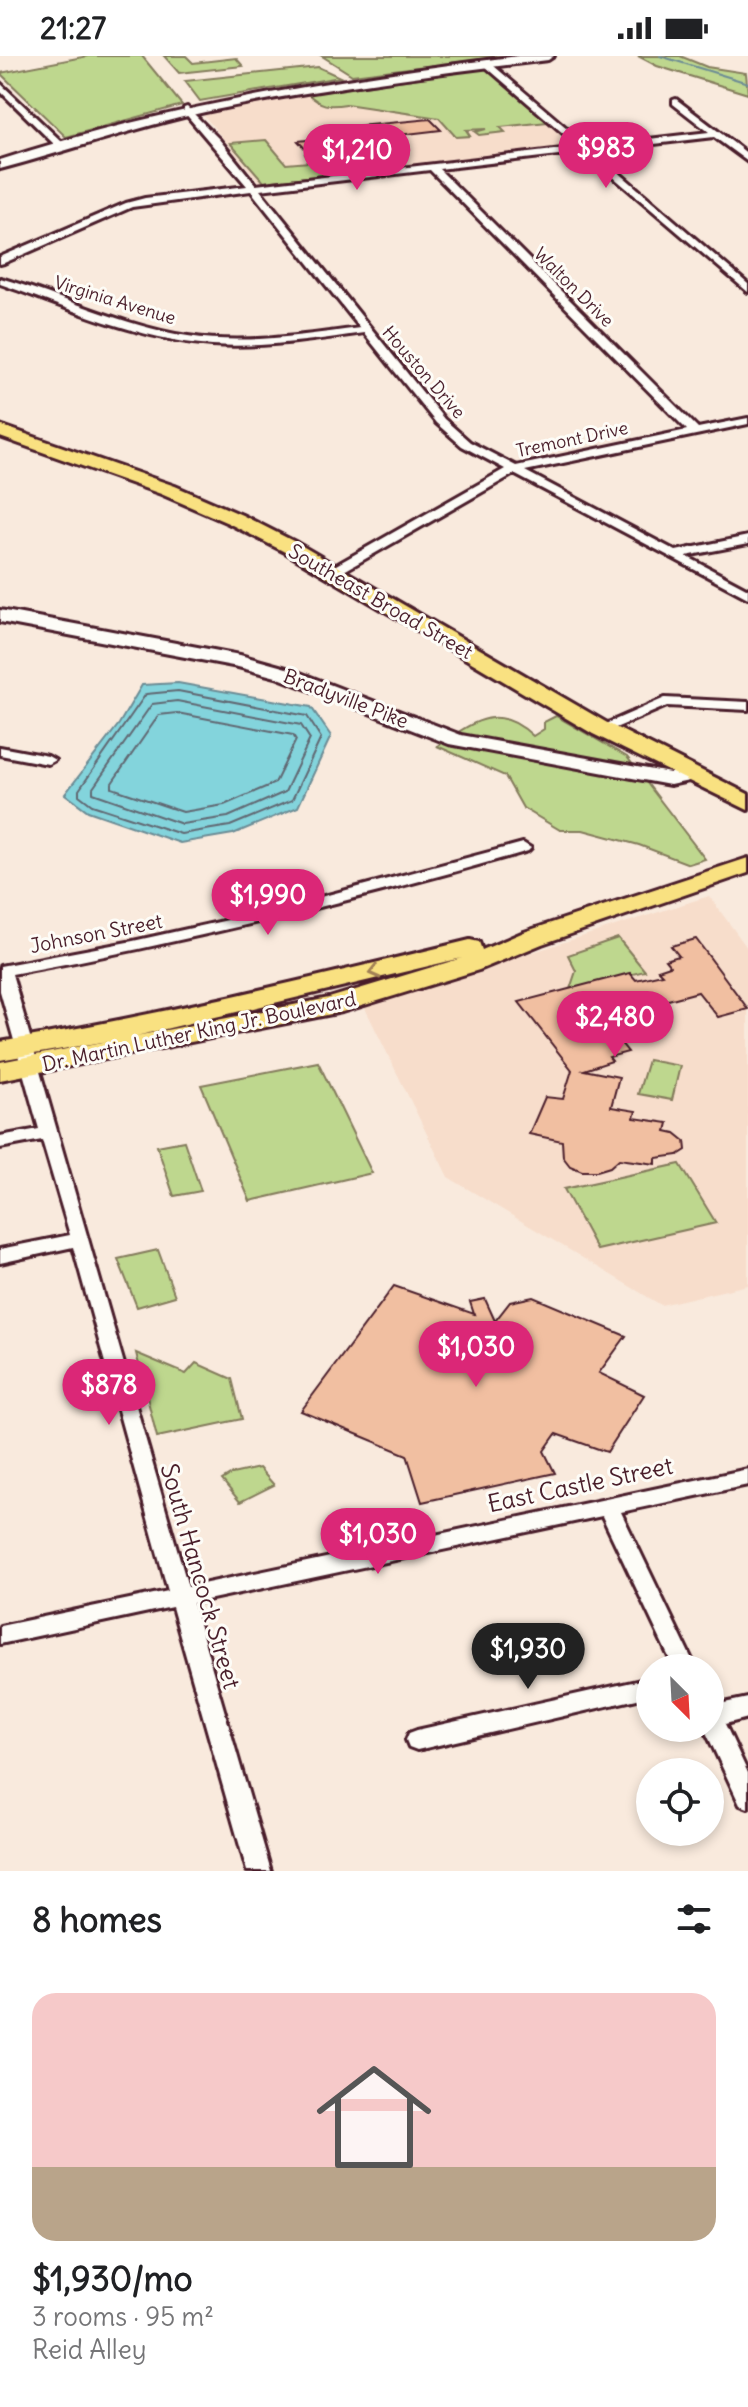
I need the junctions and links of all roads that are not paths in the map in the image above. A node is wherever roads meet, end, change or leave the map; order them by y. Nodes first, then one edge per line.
1 (548, 56) edge
2 (488, 64) junction
3 (0, 86) edge
4 (676, 102) dead end
5 (187, 110) junction
6 (716, 134) junction
7 (59, 144) junction
8 (584, 149) junction
9 (748, 159) edge
10 (0, 165) edge
11 (431, 166) junction
12 (252, 188) junction
13 (0, 261) edge
14 (0, 281) edge
15 (747, 287) edge
16 (365, 330) junction
17 (748, 421) edge
18 (0, 431) edge
19 (694, 431) junction
20 (512, 470) junction
21 (748, 540) edge
22 (673, 555) junction
23 (333, 572) junction
24 (748, 594) edge
25 (0, 616) edge
26 (748, 706) edge
27 (601, 729) junction
28 (0, 751) edge
29 (48, 760) dead end
30 (690, 774) junction
31 (748, 803) edge
32 (523, 848) dead end
33 (748, 865) edge
34 (2, 971) edge
35 (16, 1055) edge
36 (0, 1071) edge
37 (48, 1133) junction
38 (0, 1142) edge
39 (80, 1239) junction
40 (0, 1256) edge
41 (748, 1477) edge
42 (607, 1505) junction
43 (178, 1595) junction
44 (0, 1635) edge
45 (678, 1654) edge
46 (636, 1690) edge
47 (748, 1708) edge
48 (724, 1714) edge
49 (417, 1740) dead end
50 (722, 1742) edge
51 (748, 1798) edge
52 (259, 1871) edge

1 - 2 main road
2 - 5 main road
2 - 8 street
3 - 7 street
4 - 6 street
5 - 7 main road
5 - 12 street, Houston Drive
6 - 8 street
6 - 9 street
7 - 10 main road
8 - 11 street
8 - 15 street
11 - 12 street
11 - 19 street, Walton Drive
12 - 13 street
12 - 16 street, Houston Drive
14 - 16 street, Virginia Avenue
16 - 20 street, Houston Drive
17 - 19 street, Tremont Drive
18 - 23 main road, Southeast Broad Street
19 - 20 street, Tremont Drive
20 - 22 street, Houston Drive
20 - 23 street, Tremont Drive
21 - 22 street
22 - 24 street, Houston Drive
23 - 27 main road, Southeast Broad Street
25 - 30 main road, Bradyville Pike
26 - 27 street
27 - 30 main road, Southeast Broad Street
28 - 29 street
30 - 31 main road, Southeast Broad Street
32 - 34 street, Johnson Street
33 - 35 main road, Dr. Martin Luther King Jr. Boulevard
34 - 35 street, South Hancock Street
35 - 36 main road, Dr. Martin Luther King Jr. Boulevard
35 - 37 street, South Hancock Street
37 - 38 street
37 - 39 street, South Hancock Street
39 - 40 street
39 - 43 street, South Hancock Street
41 - 42 street, East Castle Street
42 - 43 street, East Castle Street
42 - 45 street
43 - 44 street, East Castle Street
43 - 52 street, South Hancock Street
46 - 49 street
47 - 48 street
50 - 51 street

